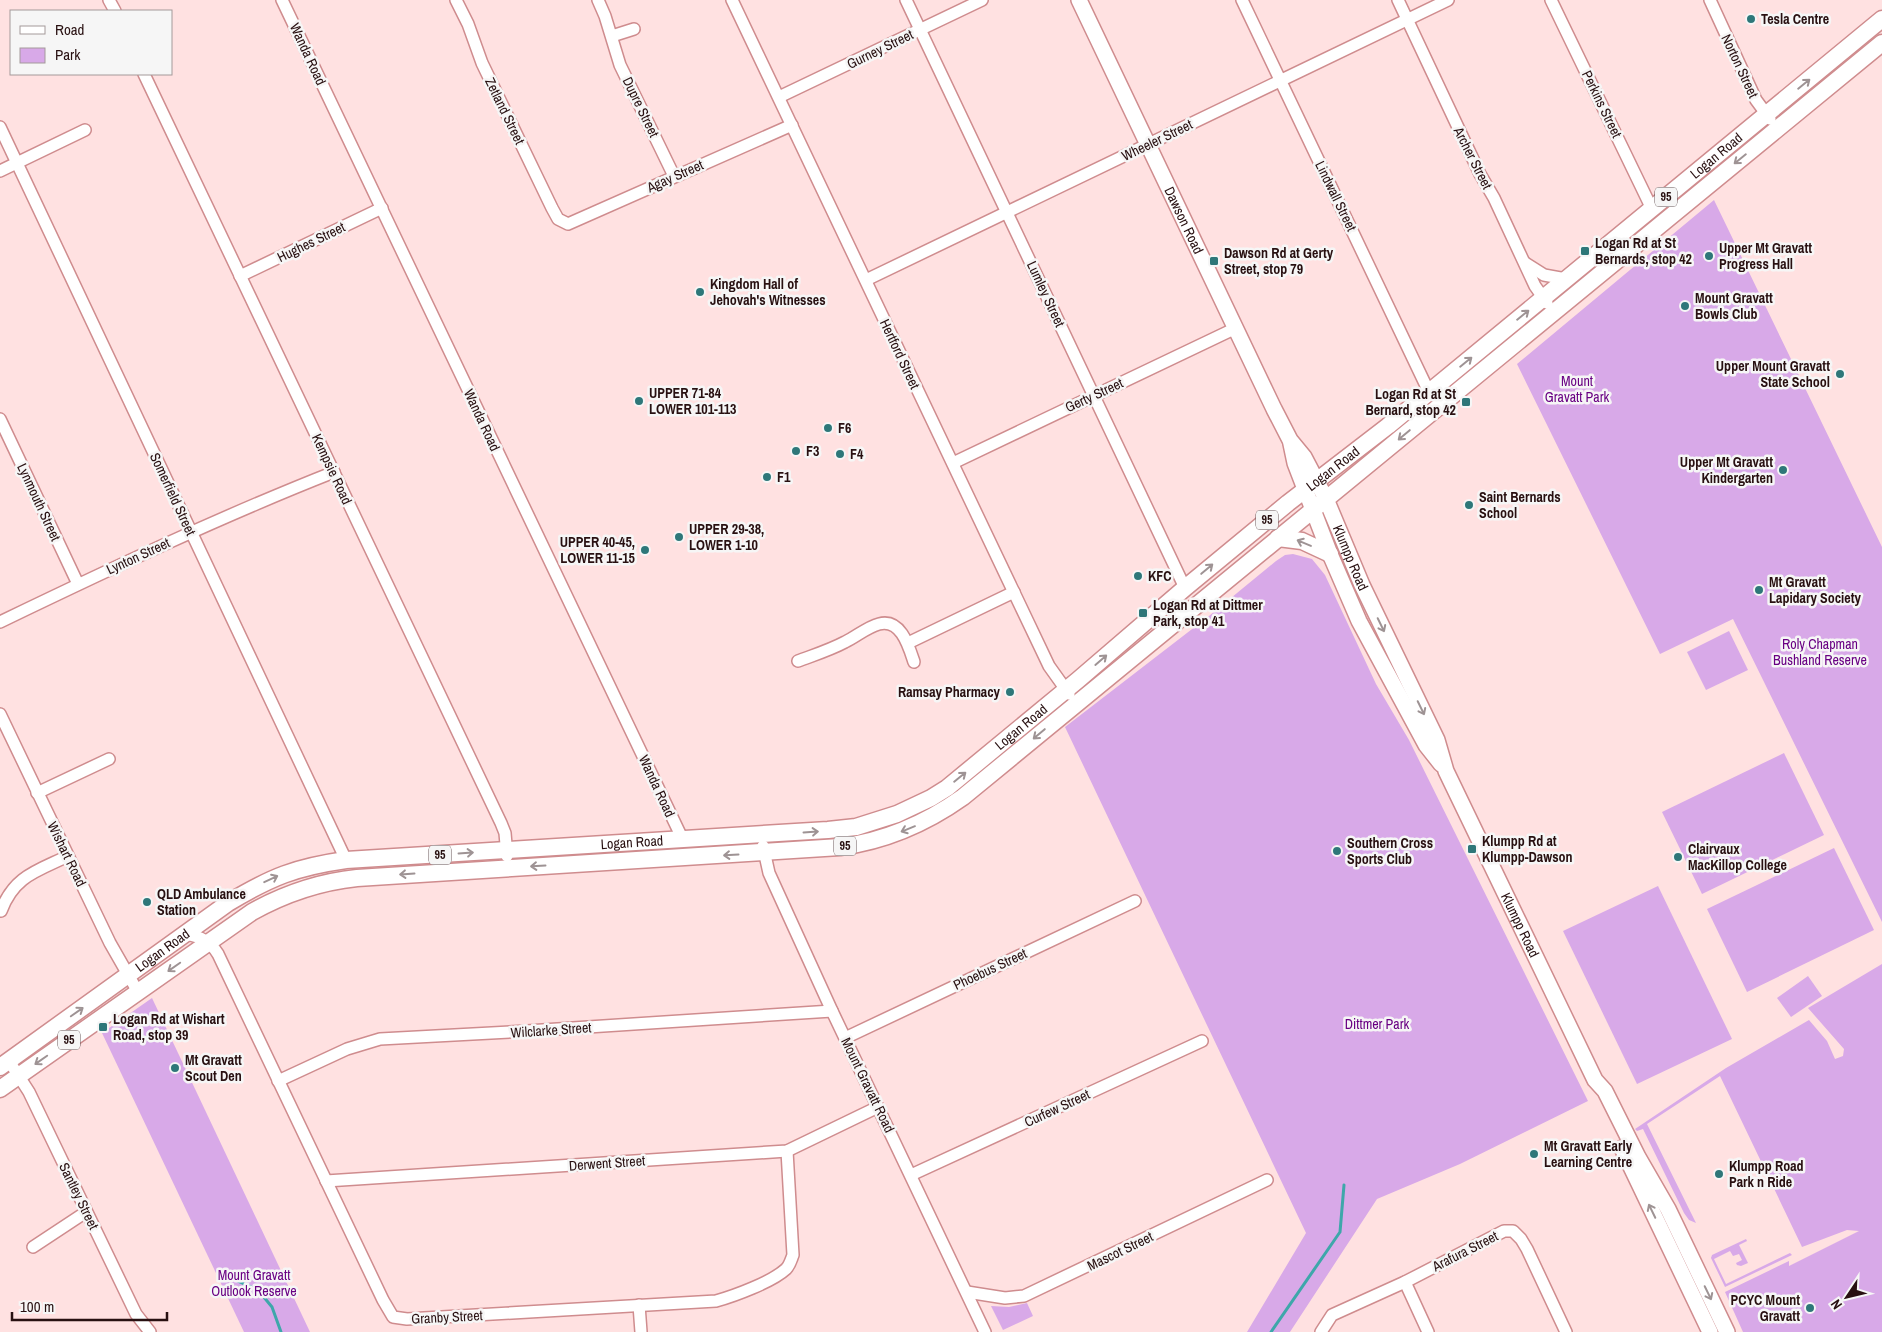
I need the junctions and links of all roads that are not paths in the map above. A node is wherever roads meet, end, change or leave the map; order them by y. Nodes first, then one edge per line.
1 (282, 0) edge
2 (456, 0) edge
3 (598, 0) edge
4 (732, 0) edge
5 (906, 0) edge
6 (982, 0) edge
7 (1079, 0) edge
8 (1242, 0) edge
9 (1398, 0) edge
10 (1448, 0) edge
11 (1551, 0) edge
12 (1710, 0) edge
13 (1882, 19) edge
14 (1407, 20) junction
15 (634, 29) dead end
16 (920, 30) junction
17 (612, 36) junction
18 (1882, 42) edge
19 (144, 75) edge
20 (1280, 80) junction
21 (779, 97) junction
22 (1766, 115) junction
23 (792, 125) junction
24 (0, 127) edge
25 (1777, 128) junction
26 (85, 130) dead end
27 (1148, 144) junction
28 (17, 163) junction
29 (0, 171) edge
30 (674, 176) junction
31 (382, 208) junction
32 (1652, 208) junction
33 (1007, 213) junction
34 (558, 219) joint
35 (1524, 262) junction
36 (240, 276) junction
37 (1566, 279) junction
38 (866, 280) junction
39 (1544, 298) junction
40 (1554, 312) junction
41 (1236, 328) junction
42 (1429, 392) junction
43 (1094, 396) junction
44 (0, 419) edge
45 (953, 462) junction
46 (334, 472) junction
47 (1311, 485) junction
48 (1326, 499) junction
49 (1313, 509) junction
50 (190, 532) junction
51 (1278, 538) junction
52 (1330, 554) junction
53 (78, 584) junction
54 (1185, 588) junction
55 (1014, 592) junction
56 (0, 622) edge
57 (908, 643) junction
58 (798, 661) dead end
59 (914, 662) dead end
60 (1066, 690) junction
61 (1077, 703) junction
62 (0, 714) edge
63 (109, 759) dead end
64 (1446, 771) junction
65 (37, 793) junction
66 (762, 834) junction
67 (683, 840) junction
68 (506, 850) junction
69 (764, 852) junction
70 (68, 856) junction
71 (346, 860) junction
72 (508, 868) junction
73 (1135, 901) dead end
74 (1, 911) edge
75 (186, 934) junction
76 (209, 943) junction
77 (128, 976) junction
78 (138, 992) junction
79 (832, 1011) junction
80 (845, 1038) junction
81 (1202, 1041) dead end
82 (4, 1064) edge
83 (19, 1075) junction
84 (1595, 1080) junction
85 (278, 1081) junction
86 (0, 1088) edge
87 (878, 1107) junction
88 (787, 1151) junction
89 (911, 1176) junction
90 (1267, 1180) dead end
91 (326, 1181) junction
92 (86, 1212) junction
93 (34, 1247) dead end
94 (1405, 1282) junction
95 (966, 1292) junction
96 (639, 1305) junction
97 (150, 1332) edge
98 (641, 1332) edge
99 (985, 1332) edge
100 (1321, 1332) edge
101 (1428, 1332) edge
102 (1566, 1332) edge
103 (1710, 1332) edge
104 (1727, 1332) edge

1 - 31 street, Wanda Road
2 - 34 street, Zetland Street
3 - 17 street, Dupre Street
4 - 21 street, Hertford Street
5 - 16 street, Lumley Street
6 - 16 street, Gurney Street
7 - 27 main road, Dawson Road
8 - 20 street, Lindwall Street
9 - 14 street, Archer Street
10 - 14 street, Wheeler Street
11 - 32 street, Perkins Street
12 - 22 street, Norton Street
22 -> 13 main road, Logan Road / 95
14 - 20 street, Wheeler Street
14 - 35 street, Archer Street
15 - 17 street
16 - 21 street, Gurney Street
16 - 33 street, Lumley Street
17 - 30 street, Dupre Street
18 - 25 main road, Logan Road / 95
19 - 36 street, Kempsie Road
20 - 27 street, Wheeler Street
20 - 42 street, Lindwall Street
21 - 23 street, Hertford Street
22 - 25 street, Norton Street
22 - 32 main road, Logan Road / 95
23 - 30 street, Agay Street
23 - 38 street, Hertford Street
24 - 28 street, Somerfield Street
25 -> 40 main road, Logan Road / 95
26 - 28 street
27 - 33 street, Wheeler Street
27 - 41 main road, Dawson Road
28 - 29 street
28 - 50 street, Somerfield Street
30 - 34 street, Agay Street
31 - 36 street, Hughes Street
31 - 67 street, Wanda Road
32 - 37 main road, Logan Road / 95
33 - 38 street, Wheeler Street
33 - 43 street, Lumley Street
35 - 37 street
35 - 39 street, Archer Street
36 - 46 street, Kempsie Road
37 - 39 main road, Logan Road / 95
38 - 45 street, Hertford Street
39 - 40 street, Archer Street
42 -> 39 main road, Logan Road / 95
40 -> 48 main road, Logan Road / 95
41 - 43 street, Gerty Street
41 - 47 main road, Dawson Road
42 - 47 main road, Logan Road / 95
43 - 45 street, Gerty Street
43 - 54 street, Lumley Street
44 - 53 street, Lynmouth Street
45 - 55 street, Hertford Street
46 - 50 street, Lynton Street
46 - 68 street, Kempsie Road
47 - 48 main road, Klumpp Road
47 - 49 main road, Dawson Road
54 -> 47 main road, Logan Road / 95
48 - 49 main road, Logan Road / 95
48 -> 64 main road, Klumpp Road
49 - 51 main road, Logan Road / 95
49 - 52 main road, Klumpp Road
50 - 53 street, Lynton Street
50 - 71 street, Somerfield Street
52 -> 51 main road
51 - 61 main road, Logan Road / 95
52 - 64 main road, Klumpp Road
53 - 56 street, Lynton Street
60 -> 54 main road, Logan Road / 95
55 - 57 street
55 - 60 street, Hertford Street
57 - 58 street
57 - 59 street
60 - 61 street, Hertford Street
66 -> 60 main road, Logan Road / 95
61 -> 69 main road, Logan Road / 95
62 - 65 street, Wishart Road
63 - 65 street
64 - 84 main road, Klumpp Road
65 - 70 street, Wishart Road
66 - 67 main road, Logan Road / 95
66 - 69 street, Mount Gravatt Road
67 - 68 main road, Logan Road / 95
71 -> 68 main road, Logan Road / 95
68 - 72 street, Kempsie Road
69 -> 72 main road, Logan Road / 95
69 - 79 street, Mount Gravatt Road
70 - 74 street
70 - 77 street, Wishart Road
75 -> 71 main road, Logan Road / 95
72 -> 76 main road, Logan Road / 95
73 - 80 street, Phoebus Street
75 - 76 street
75 - 77 main road, Logan Road / 95
76 -> 78 main road, Logan Road / 95
76 - 85 street, Granby Street
77 - 78 street, Wishart Road
82 -> 77 main road, Logan Road / 95
78 -> 83 main road, Logan Road / 95
79 - 80 street, Mount Gravatt Road
79 - 85 street, Wilclarke Street
80 - 87 street, Mount Gravatt Road
81 - 89 street, Curfew Street
82 - 83 street, Santley Street
83 - 86 main road, Logan Road / 95
83 - 92 street, Santley Street
103 -> 84 main road, Klumpp Road
84 -> 104 main road, Klumpp Road
85 - 91 street, Granby Street
87 - 88 street, Derwent Street
87 - 89 street, Mount Gravatt Road
88 - 91 street, Derwent Street
88 - 96 street, Granby Street
89 - 95 street, Mount Gravatt Road
90 - 95 street, Mascot Street
91 - 96 street, Granby Street
92 - 93 street
92 - 97 street, Santley Street
94 - 100 street, Arafura Street
94 - 101 street
94 - 102 street, Arafura Street
95 - 99 street, Mount Gravatt Road
96 - 98 street

